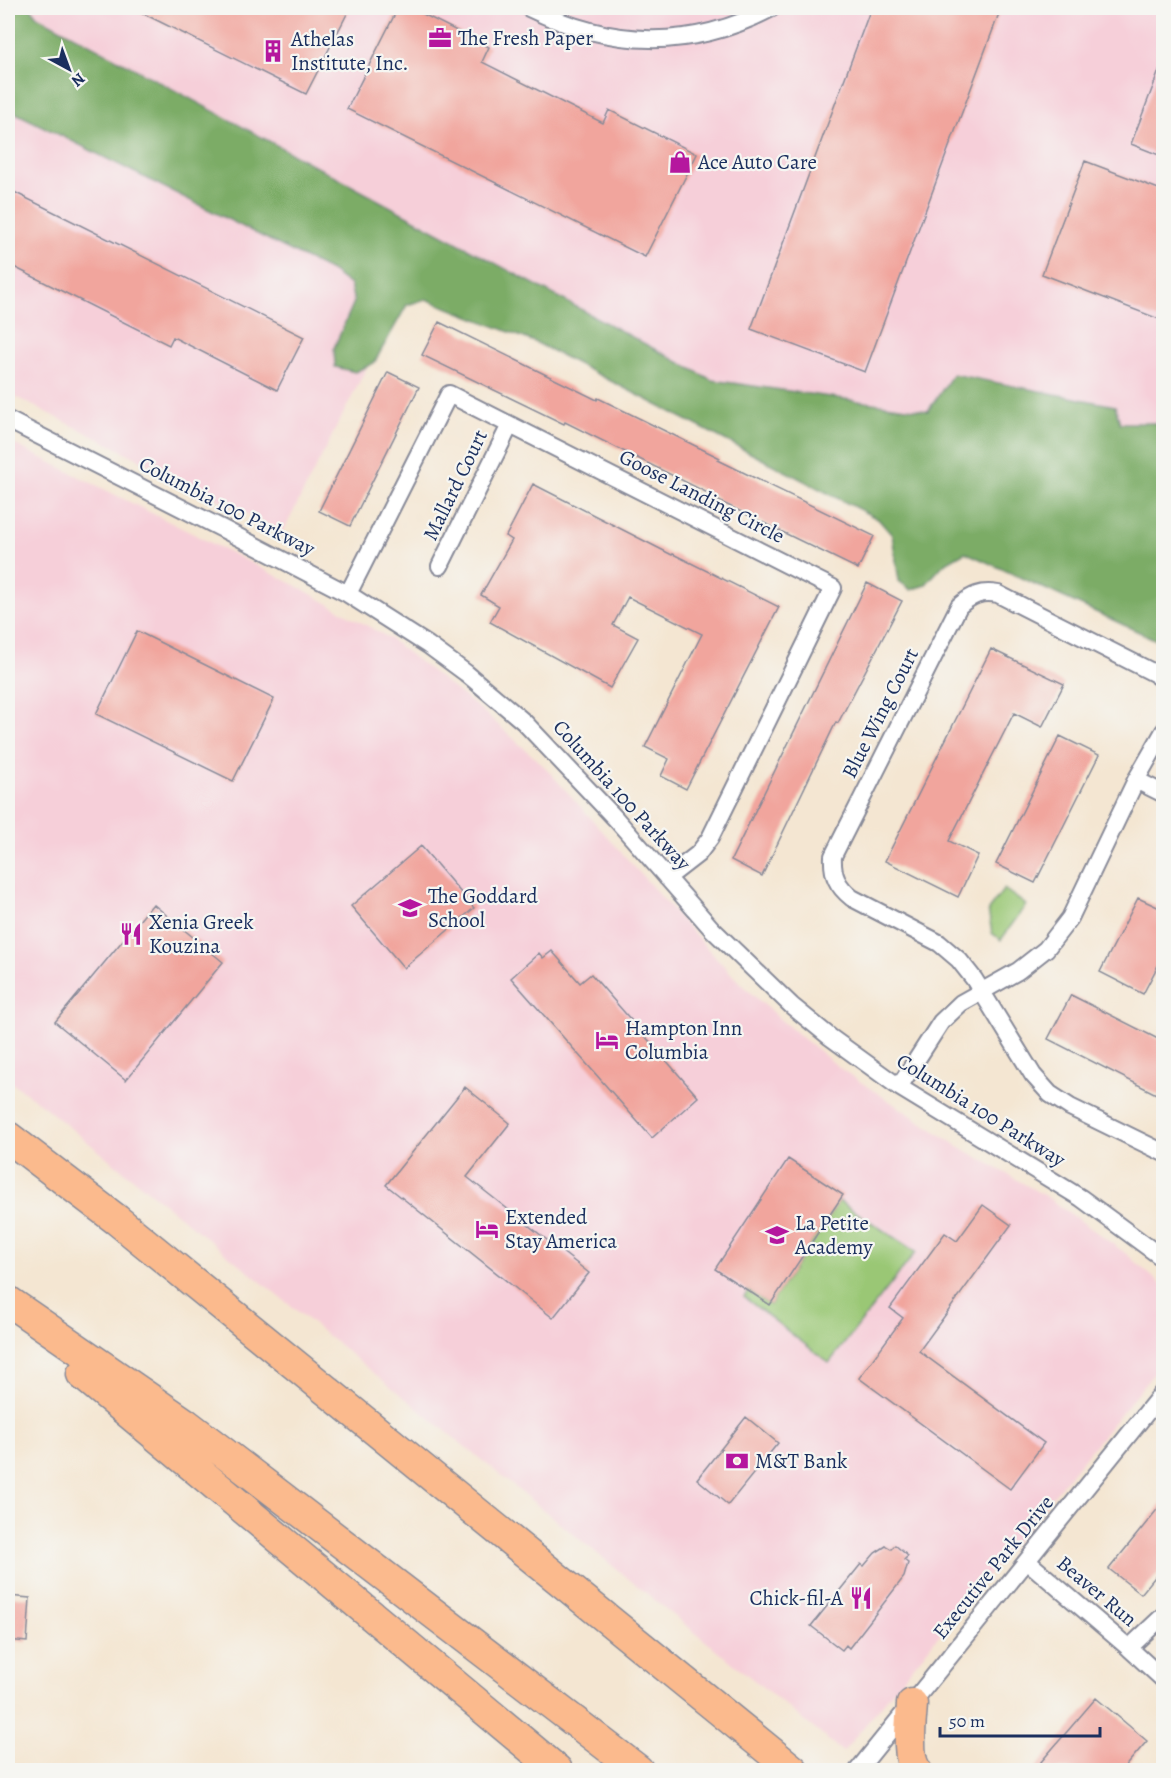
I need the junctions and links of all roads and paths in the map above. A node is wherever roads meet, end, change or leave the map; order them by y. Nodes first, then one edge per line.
1 (529, 8) edge
2 (772, 8) edge
3 (8, 420) edge
4 (510, 425) junction
5 (440, 566) dead end
6 (348, 594) junction
7 (1164, 680) edge
8 (1164, 731) edge
9 (1136, 780) junction
10 (1164, 794) edge
11 (667, 878) junction
12 (981, 992) junction
13 (899, 1087) junction
14 (8, 1137) edge
15 (1164, 1153) edge
16 (1164, 1259) edge
17 (8, 1300) edge
18 (8, 1313) edge
19 (1164, 1391) edge
20 (1027, 1561) junction
21 (1164, 1615) edge
22 (1129, 1648) junction
23 (1164, 1680) edge
24 (912, 1704) junction
25 (557, 1770) edge
26 (638, 1770) edge
27 (793, 1770) edge
28 (858, 1770) edge
29 (916, 1770) edge

1 - 2 street
3 - 6 street, Columbia 100 Parkway
4 - 5 street, Mallard Court
4 - 6 street, Goose Landing Circle
4 - 11 street, Goose Landing Circle
6 - 11 street, Columbia 100 Parkway
7 - 12 street, Blue Wing Court
8 - 9 street
9 - 10 street
9 - 12 street
11 - 13 street, Columbia 100 Parkway
12 - 13 street
12 - 15 street
13 - 16 street, Columbia 100 Parkway
14 - 27 highway
17 - 26 highway
18 - 25 highway
19 - 20 street, Executive Park Drive
20 - 22 street, Beaver Run
20 - 24 street, Executive Park Drive
21 - 22 street
22 - 23 street, Beaver Run
24 - 28 street, Executive Park Drive
24 - 29 highway

